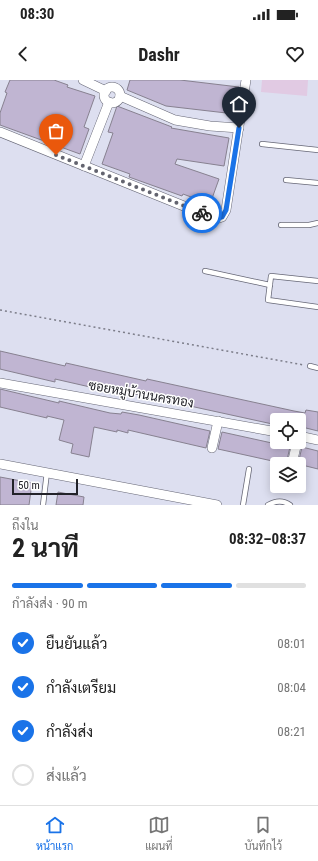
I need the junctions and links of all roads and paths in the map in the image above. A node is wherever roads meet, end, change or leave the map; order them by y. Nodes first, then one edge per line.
1 (83, 80) edge
2 (246, 80) edge
3 (119, 88) edge
4 (106, 91) junction
5 (109, 102) junction
6 (239, 128) junction
7 (0, 132) edge
8 (262, 144) dead end
9 (318, 150) edge
10 (84, 166) junction
11 (286, 180) dead end
12 (318, 183) edge
13 (318, 223) edge
14 (281, 225) dead end
15 (205, 271) dead end
16 (318, 281) edge
17 (270, 285) junction
18 (318, 307) edge
19 (0, 310) edge
20 (310, 366) joint
21 (318, 368) edge
22 (0, 383) edge
23 (218, 421) junction
24 (270, 431) edge
25 (306, 437) edge
26 (318, 440) edge
27 (212, 448) dead end
28 (0, 464) edge
29 (249, 469) dead end
30 (47, 472) junction
31 (43, 505) edge
32 (217, 505) edge
33 (243, 505) edge
34 (268, 505) edge
35 (290, 505) edge

1 - 4 street
2 - 6 street
3 - 4 street
3 - 5 street
3 - 6 street
4 - 5 street
5 - 10 street
6 - 10 street
7 - 10 street
8 - 9 lane
11 - 12 lane
13 - 14 lane
15 - 17 lane
16 - 17 lane
17 - 18 lane
19 - 20 path
20 - 21 lane
22 - 23 street, ซอยหมู่บ้านนครทอง
23 - 24 street, ซอยหมู่บ้านนครทอง
23 - 27 street
25 - 26 street
28 - 30 street
29 - 33 lane
30 - 31 lane
30 - 32 street
34 - 35 lane

